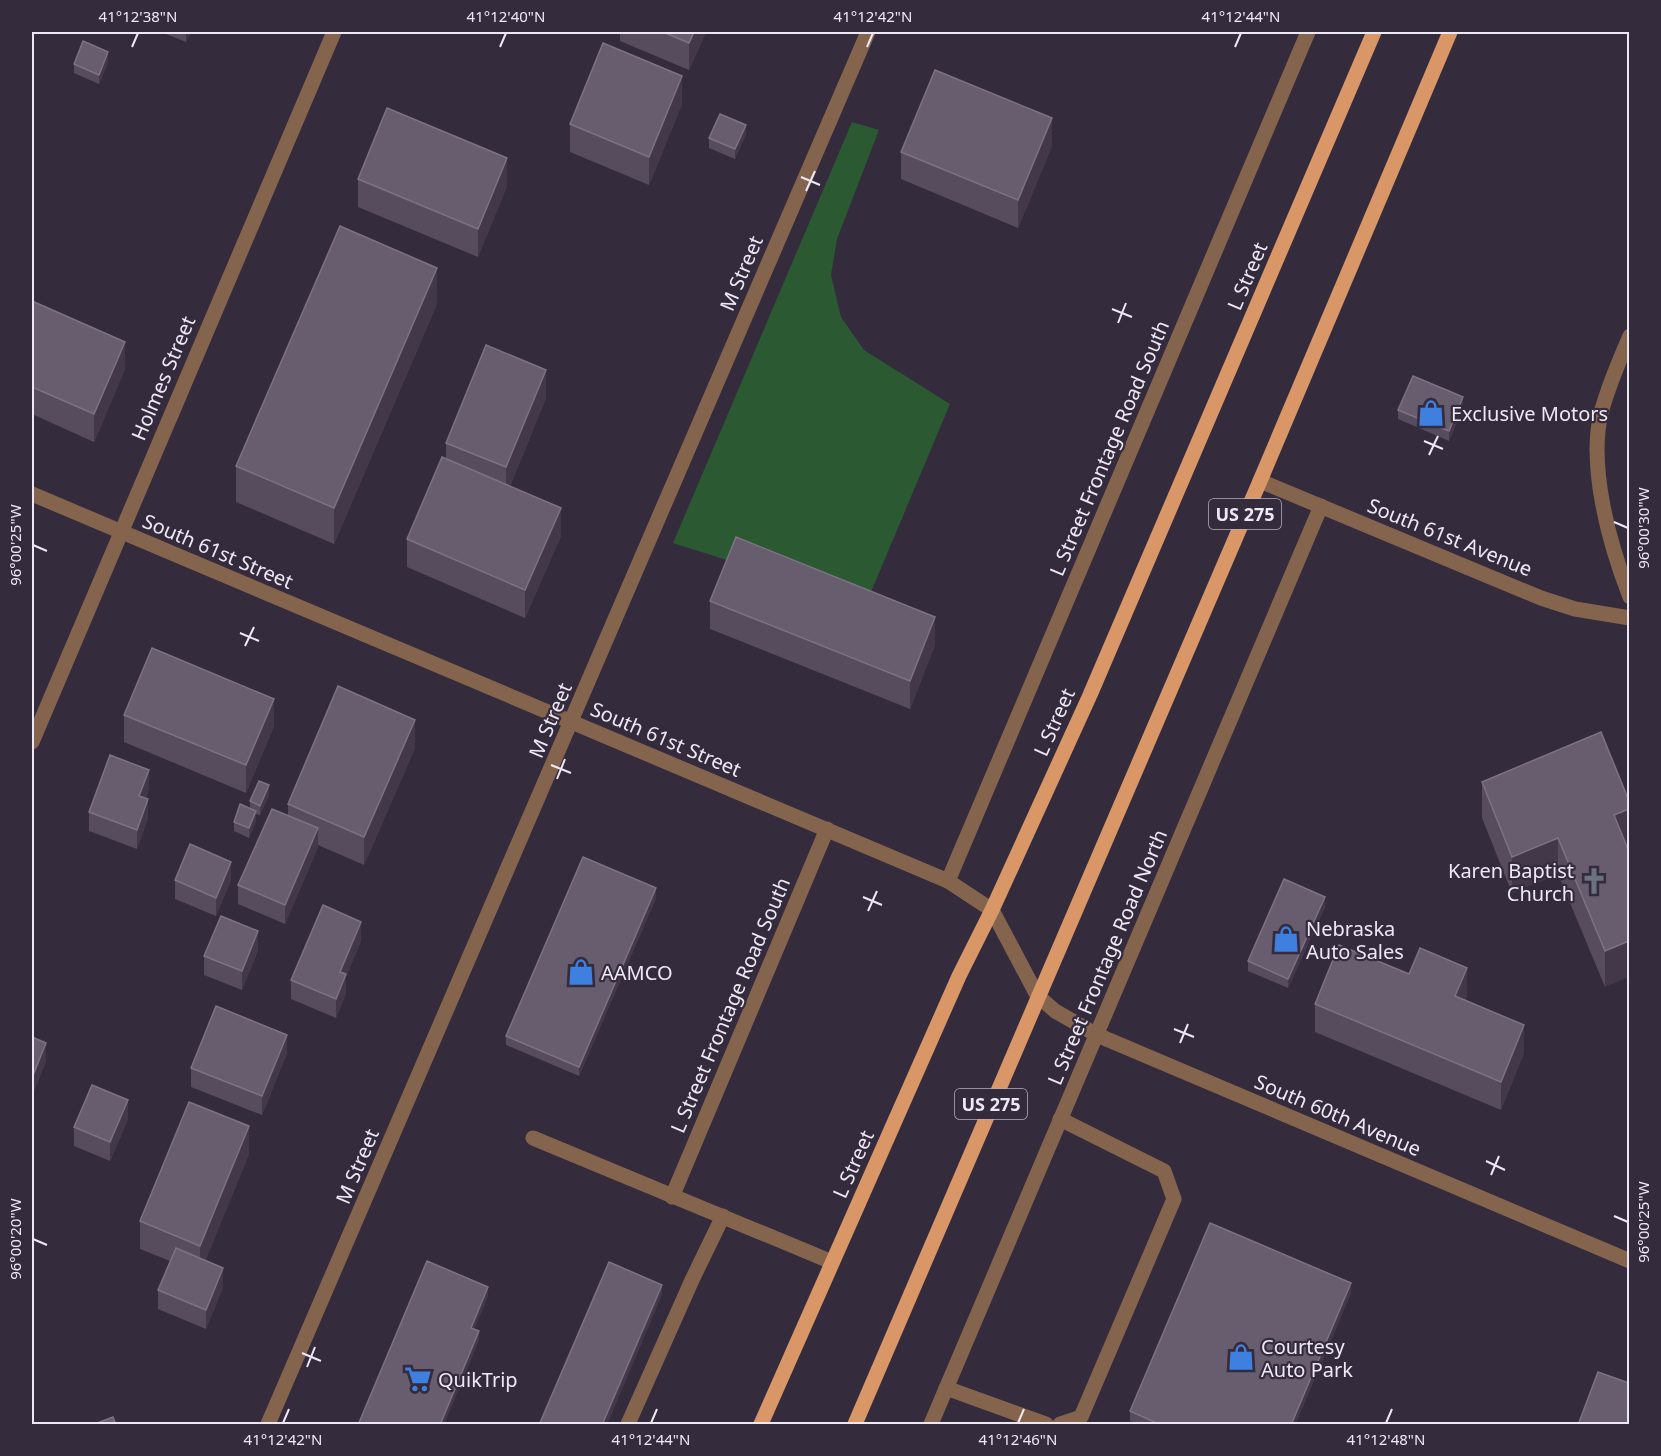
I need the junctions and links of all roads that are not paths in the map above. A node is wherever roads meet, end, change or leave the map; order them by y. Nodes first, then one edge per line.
1 (334, 32) edge
2 (868, 32) edge
3 (1308, 32) edge
4 (1374, 32) edge
5 (1450, 32) edge
6 (1629, 336) edge
7 (1260, 481) junction
8 (32, 494) edge
9 (1321, 506) junction
10 (120, 532) junction
11 (1629, 597) edge
12 (1629, 618) edge
13 (572, 723) junction
14 (32, 742) edge
15 (827, 829) junction
16 (948, 881) junction
17 (992, 910) junction
18 (1037, 995) junction
19 (1097, 1035) junction
20 (1060, 1119) junction
21 (533, 1138) dead end
22 (672, 1197) junction
23 (723, 1216) junction
24 (1629, 1261) edge
25 (832, 1262) junction
26 (946, 1388) junction
27 (268, 1425) edge
28 (628, 1425) edge
29 (761, 1425) edge
30 (855, 1425) edge
31 (931, 1425) edge
32 (1046, 1425) edge
33 (1060, 1425) edge

1 - 10 street, Holmes Street
2 - 13 street, M Street
3 - 16 street, L Street Frontage Road South
4 - 17 main road, L Street
5 - 7 main road, US 275
6 - 11 street
7 - 9 street, South 61st Avenue
7 - 18 main road, US 275
8 - 10 street, South 61st Street
9 - 12 street, South 61st Avenue
9 - 19 street, L Street Frontage Road North
10 - 13 street, South 61st Street
10 - 14 street, Holmes Street
13 - 15 street, South 61st Street
13 - 27 street, M Street
15 - 16 street, South 61st Street
15 - 22 street, L Street Frontage Road South
16 - 17 street, South 61st Street
17 - 18 street, South 61st Street
17 - 25 main road, L Street
18 - 19 street, South 60th Avenue
18 - 30 main road, US 275
19 - 20 street, L Street Frontage Road North
19 - 24 street, South 60th Avenue
20 - 26 street, L Street Frontage Road North
20 - 33 street
21 - 22 street
22 - 23 street
23 - 25 street
23 - 28 street
25 - 29 main road, L Street
26 - 31 street, L Street Frontage Road North
26 - 32 street

